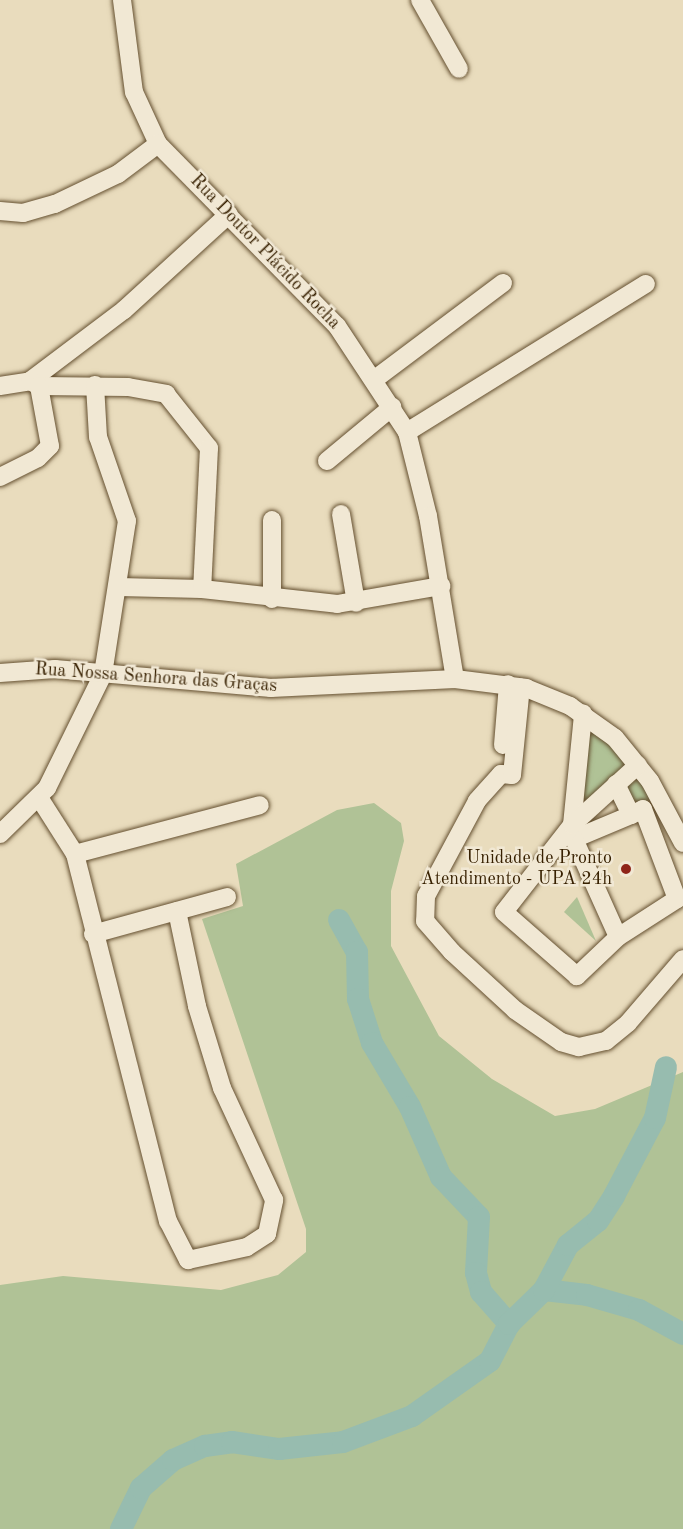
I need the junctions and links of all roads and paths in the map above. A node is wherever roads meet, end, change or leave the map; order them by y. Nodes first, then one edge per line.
1 (140, 0) edge
2 (420, 0) edge
3 (122, 3) edge
4 (459, 69) dead end
5 (158, 144) junction
6 (0, 211) edge
7 (230, 214) junction
8 (503, 283) dead end
9 (646, 284) dead end
10 (375, 379) junction
11 (35, 383) junction
12 (95, 385) junction
13 (0, 386) edge
14 (392, 407) junction
15 (407, 432) junction
16 (327, 462) dead end
17 (0, 477) edge
18 (341, 513) dead end
19 (272, 520) dead end
20 (441, 586) junction
21 (119, 587) junction
22 (202, 589) junction
23 (272, 599) junction
24 (356, 603) junction
25 (0, 673) edge
26 (103, 674) junction
27 (455, 679) junction
28 (514, 686) junction
29 (583, 714) junction
30 (638, 765) junction
31 (616, 784) junction
32 (39, 798) junction
33 (260, 805) dead end
34 (631, 815) junction
35 (572, 825) junction
36 (0, 834) edge
37 (683, 843) edge
38 (75, 854) junction
39 (677, 878) edge
40 (227, 897) dead end
41 (177, 911) junction
42 (93, 934) junction
43 (618, 937) junction
44 (683, 959) edge

1 - 3 street
2 - 4 street
3 - 5 street, Rua Doutor Plácido Rocha
5 - 6 street
5 - 7 street, Rua Doutor Plácido Rocha
7 - 10 street, Rua Doutor Plácido Rocha
7 - 11 street
8 - 10 street
9 - 15 street
10 - 14 street, Rua Doutor Plácido Rocha
11 - 12 street
11 - 13 street
11 - 17 street
12 - 21 street
12 - 22 street
14 - 15 street, Rua Doutor Plácido Rocha
14 - 16 street
15 - 20 street, Rua Doutor Plácido Rocha
18 - 24 street
19 - 23 street
20 - 24 street
20 - 27 street, Rua Doutor Plácido Rocha
21 - 22 street
21 - 26 street
22 - 23 street
23 - 24 street
25 - 26 street, Rua Nossa Senhora das Graças
26 - 27 street, Rua Nossa Senhora das Graças
26 - 32 street
27 - 28 street, Rua Nossa Senhora das Graças
28 - 29 street, Rua Nossa Senhora das Graças
28 - 44 street
29 - 30 street, Rua Nossa Senhora das Graças
29 - 35 street
30 - 31 street
30 - 37 street, Rua Nossa Senhora das Graças
31 - 34 street
31 - 35 street
32 - 36 street
32 - 38 street
33 - 38 street
34 - 39 street
34 - 43 street
35 - 43 street
38 - 42 street
39 - 43 street
40 - 41 street
41 - 42 street
41 - 42 street

